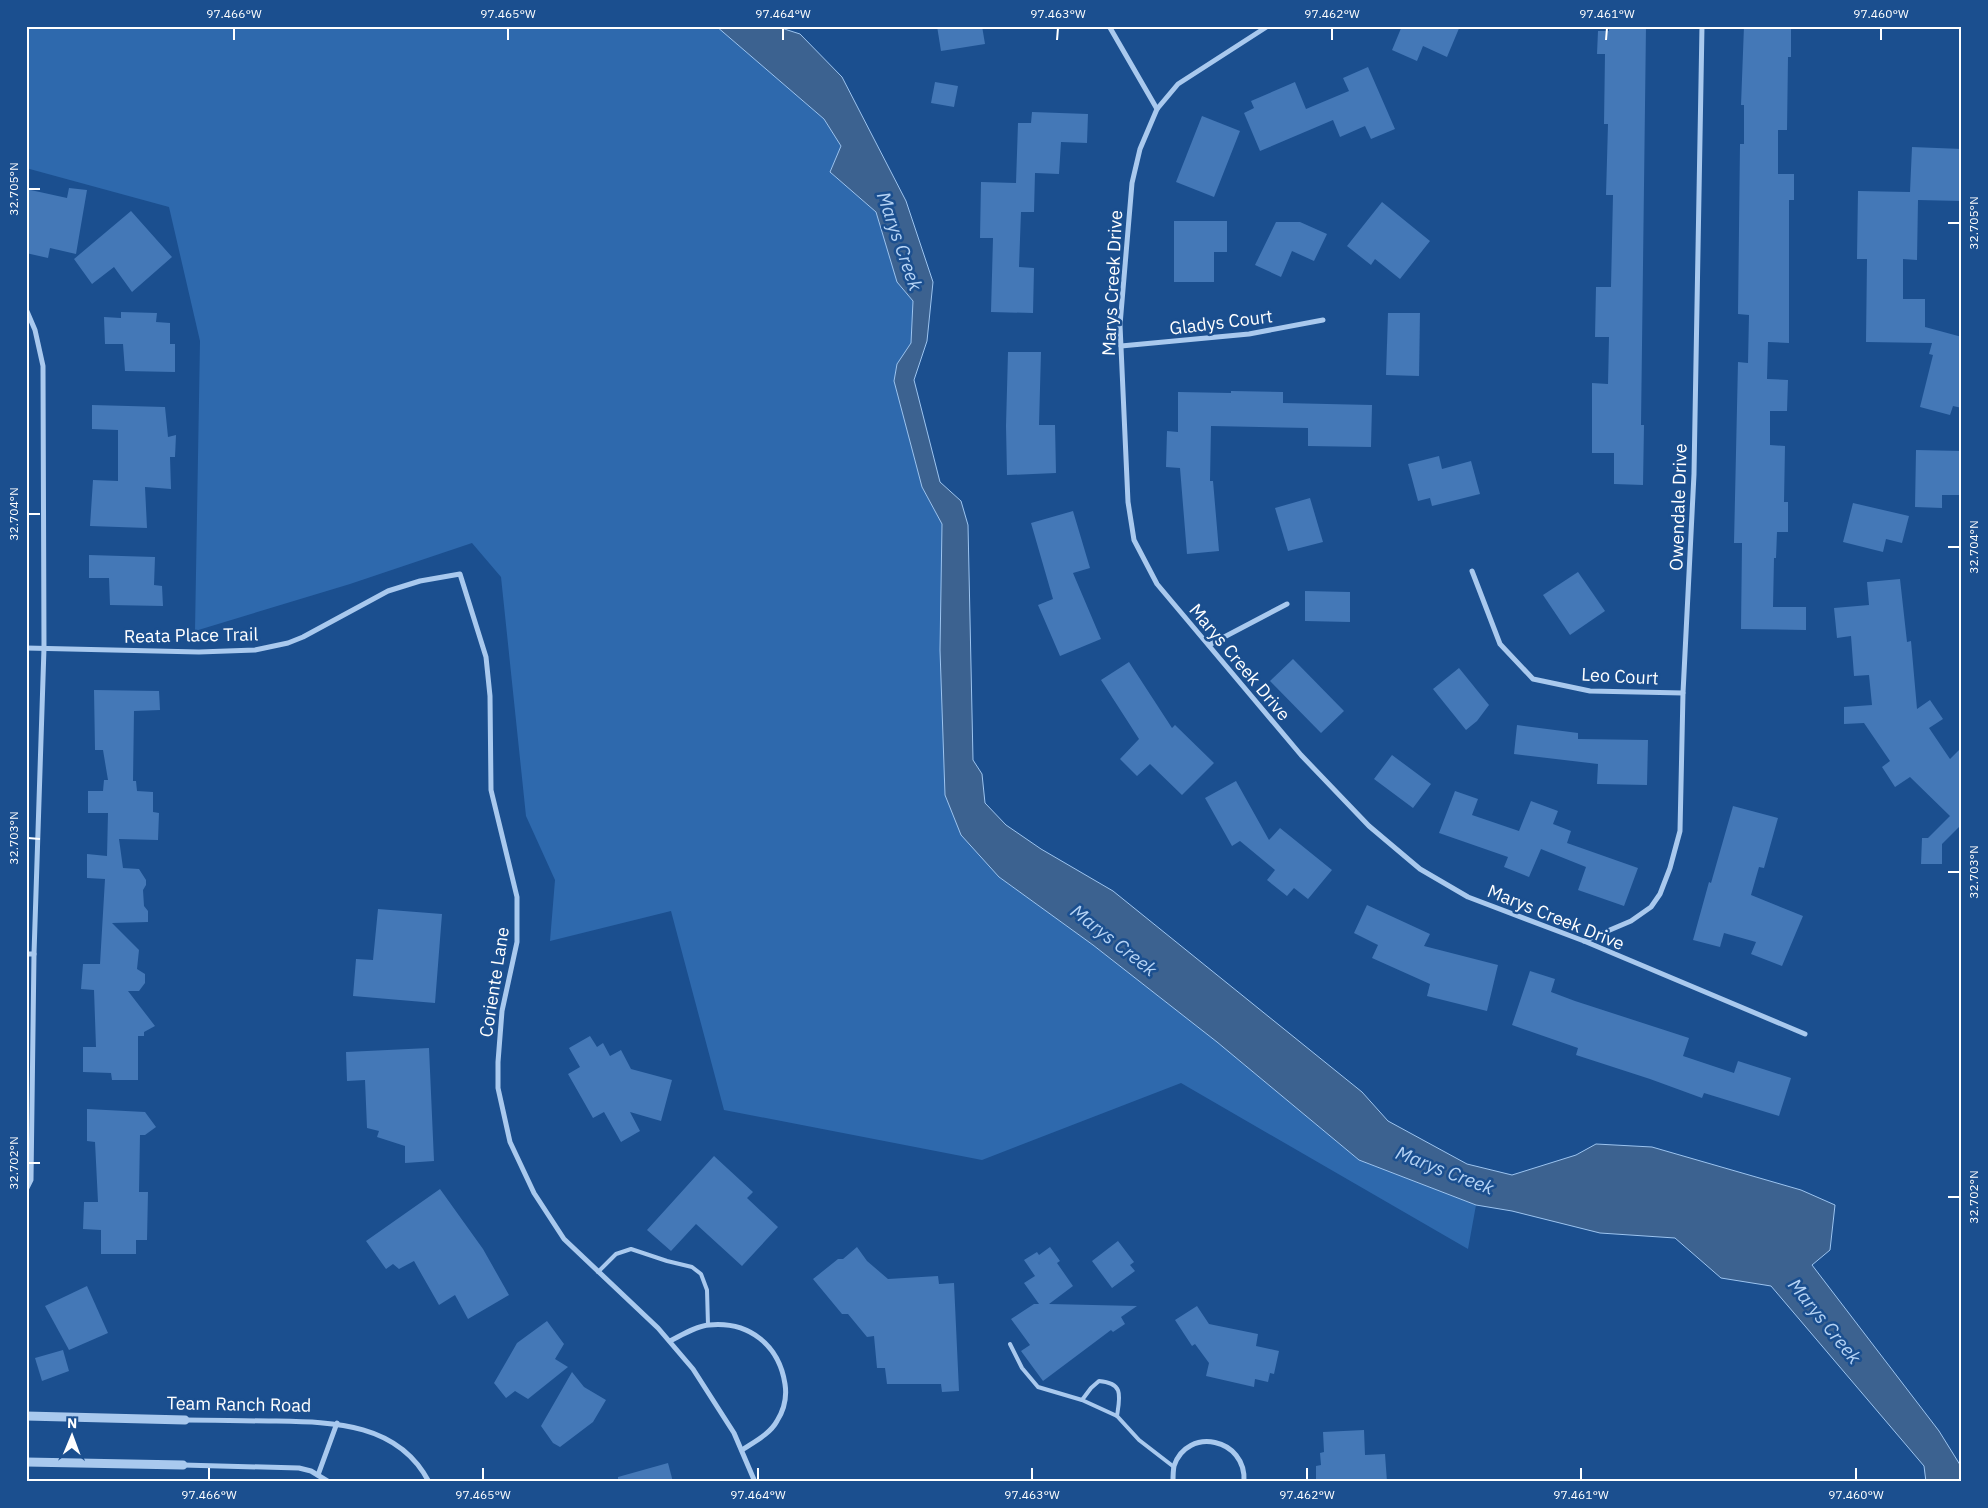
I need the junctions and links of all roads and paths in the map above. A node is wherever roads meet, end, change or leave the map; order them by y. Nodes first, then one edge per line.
1 (1108, 26) edge
2 (1268, 26) edge
3 (1702, 26) edge
4 (1157, 109) junction
5 (26, 310) edge
6 (1323, 320) dead end
7 (1121, 346) junction
8 (1472, 571) dead end
9 (460, 574) joint
10 (1287, 604) dead end
11 (1209, 645) junction
12 (26, 648) edge
13 (44, 648) junction
14 (1683, 693) junction
15 (1584, 941) junction
16 (26, 954) edge
17 (34, 954) junction
18 (1805, 1034) dead end
19 (26, 1190) edge
20 (598, 1272) junction
21 (708, 1325) junction
22 (670, 1341) junction
23 (1010, 1344) dead end
24 (1082, 1400) junction
25 (26, 1416) edge
26 (1117, 1416) junction
27 (185, 1420) joint
28 (337, 1423) junction
29 (742, 1450) junction
30 (26, 1462) edge
31 (183, 1465) joint
32 (1174, 1467) junction
33 (318, 1475) junction
34 (329, 1482) edge
35 (429, 1482) edge
36 (755, 1482) edge
37 (1173, 1482) edge
38 (1244, 1482) edge

1 - 4 street
2 - 4 street, Marys Creek Drive
3 - 14 street, Owendale Drive
4 - 7 street, Marys Creek Drive
5 - 13 street
6 - 7 street, Gladys Court
7 - 11 street, Marys Creek Drive
8 - 14 street, Leo Court
9 - 13 street, Reata Place Trail
9 - 20 street, Coriente Lane
10 - 11 street
11 - 15 street, Marys Creek Drive
12 - 13 street, Reata Place Trail
13 - 17 street
14 - 15 street, Owendale Drive
15 - 18 street, Marys Creek Drive
16 - 17 street
17 - 19 street
20 - 21 lane
20 - 22 street, Coriente Lane
21 - 22 street
21 - 29 street
22 - 29 street, Coriente Lane
23 - 24 lane
24 - 26 lane
24 - 26 lane
25 - 27 street, Team Ranch Road
26 - 32 lane
27 - 28 street, Team Ranch Road
28 - 33 street
28 - 35 street, Team Ranch Road
29 - 36 street, Coriente Lane
30 - 31 street
31 - 33 street
32 - 37 street
32 - 38 street
33 - 34 street

